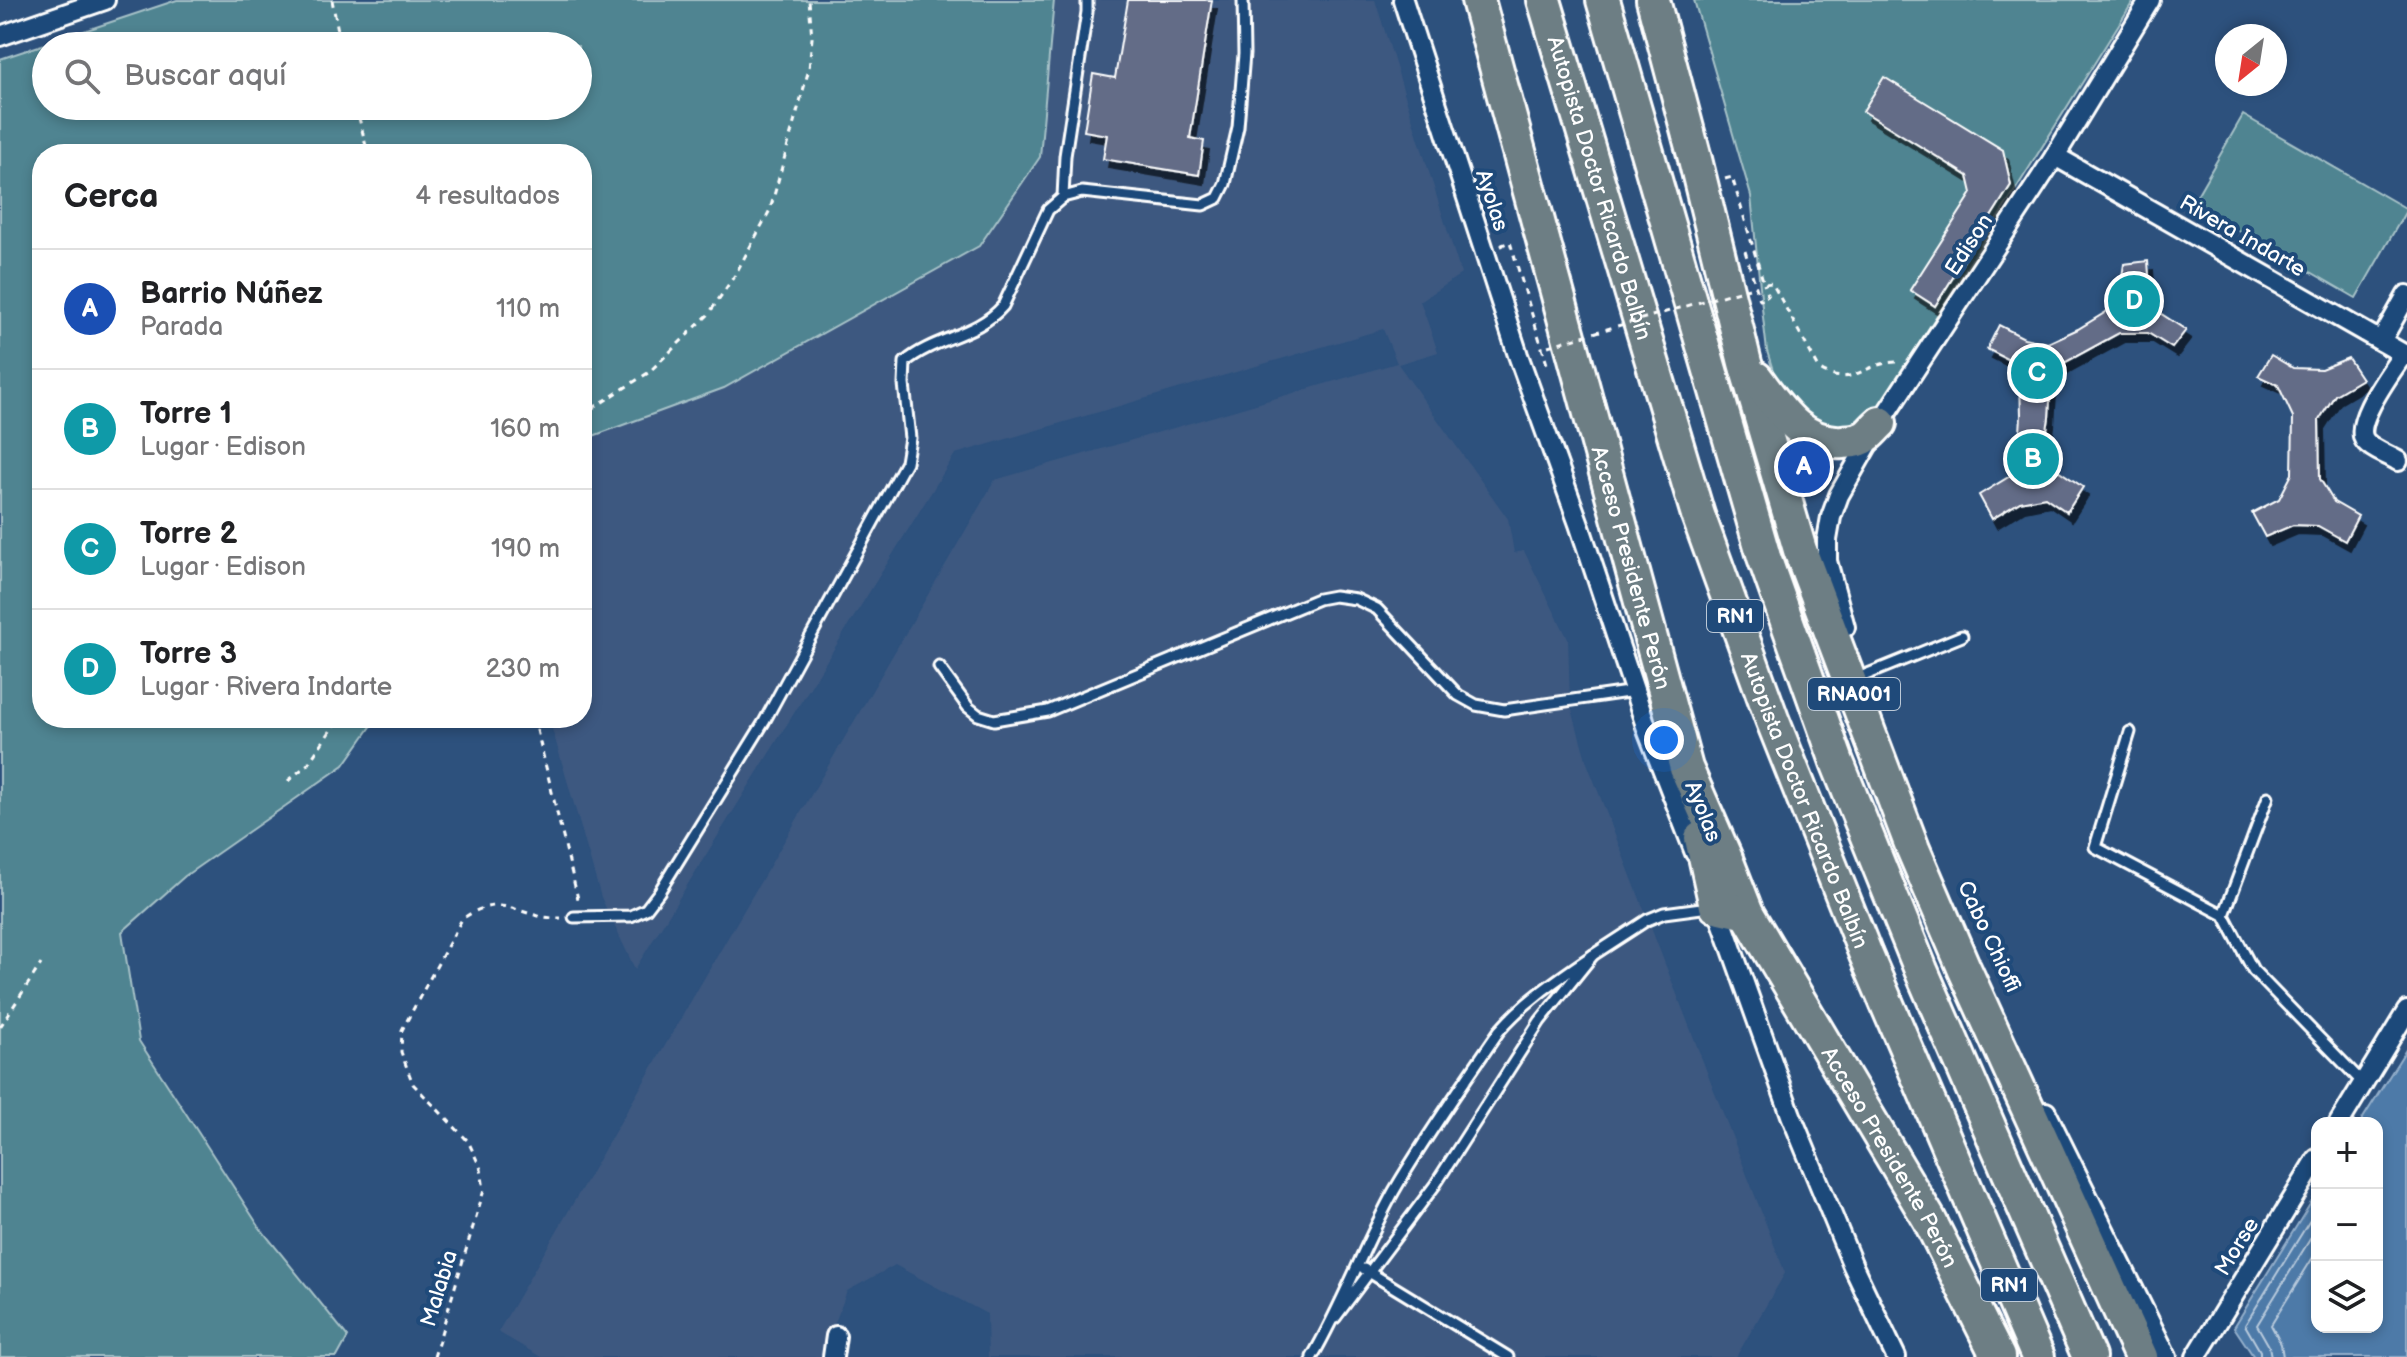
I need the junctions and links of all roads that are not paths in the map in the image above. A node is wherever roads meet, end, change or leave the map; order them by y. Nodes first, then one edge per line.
1 (105, 0) edge
2 (1087, 0) edge
3 (1243, 0) edge
4 (1403, 0) edge
5 (1478, 0) edge
6 (1544, 0) edge
7 (1603, 0) edge
8 (1653, 0) edge
9 (2150, 0) edge
10 (0, 36) edge
11 (2055, 156) junction
12 (1063, 197) junction
13 (2407, 295) edge
14 (2381, 341) junction
15 (2405, 355) edge
16 (1745, 363) junction
17 (1880, 423) junction
18 (2398, 461) dead end
19 (1831, 517) joint
20 (1962, 636) dead end
21 (939, 667) dead end
22 (1863, 676) junction
23 (1635, 691) junction
24 (2130, 732) dead end
25 (2268, 797) dead end
26 (1732, 909) junction
27 (2224, 915) junction
28 (574, 917) road end
29 (1593, 955) junction
30 (2407, 1011) edge
31 (2363, 1083) junction
32 (2343, 1117) edge
33 (2311, 1169) edge
34 (1359, 1265) junction
35 (1369, 1273) junction
36 (1335, 1318) junction
37 (836, 1336) dead end
38 (833, 1357) edge
39 (1312, 1357) edge
40 (1508, 1357) edge
41 (1896, 1357) edge
42 (1998, 1357) edge
43 (2038, 1357) edge
44 (2089, 1357) edge
45 (2141, 1357) edge
46 (2167, 1357) edge
47 (2196, 1357) edge

1 - 10 street
2 - 12 lane
3 - 12 lane
4 - 23 street, Ayolas
5 - 26 highway, Acceso Presidente Perón
6 - 43 highway, Autopista Doctor Ricardo Balbín / RN1
7 - 44 highway, Autopista Doctor Ricardo Balbín / RN1
8 - 16 highway, RNA001
9 - 11 street, Edison
11 - 14 street, Rivera Indarte
11 - 17 street, Edison
12 - 28 lane
13 - 14 street
14 - 15 street, Rivera Indarte
15 - 18 street
16 - 17 highway
16 - 45 highway, RNA001
17 - 19 street, Edison
19 - 22 street, Cabo Chioffi
20 - 22 lane
21 - 23 lane
22 - 46 street, Cabo Chioffi
23 - 26 street, Ayolas
24 - 27 lane
25 - 27 lane
26 - 29 lane
26 - 41 street, Ayolas
26 - 42 highway, Acceso Presidente Perón
27 - 31 lane
29 - 34 lane
29 - 35 lane
30 - 31 street
31 - 32 street
33 - 47 street, Morse
34 - 35 lane
34 - 36 lane
35 - 36 lane
35 - 40 lane
36 - 39 lane
37 - 38 street

